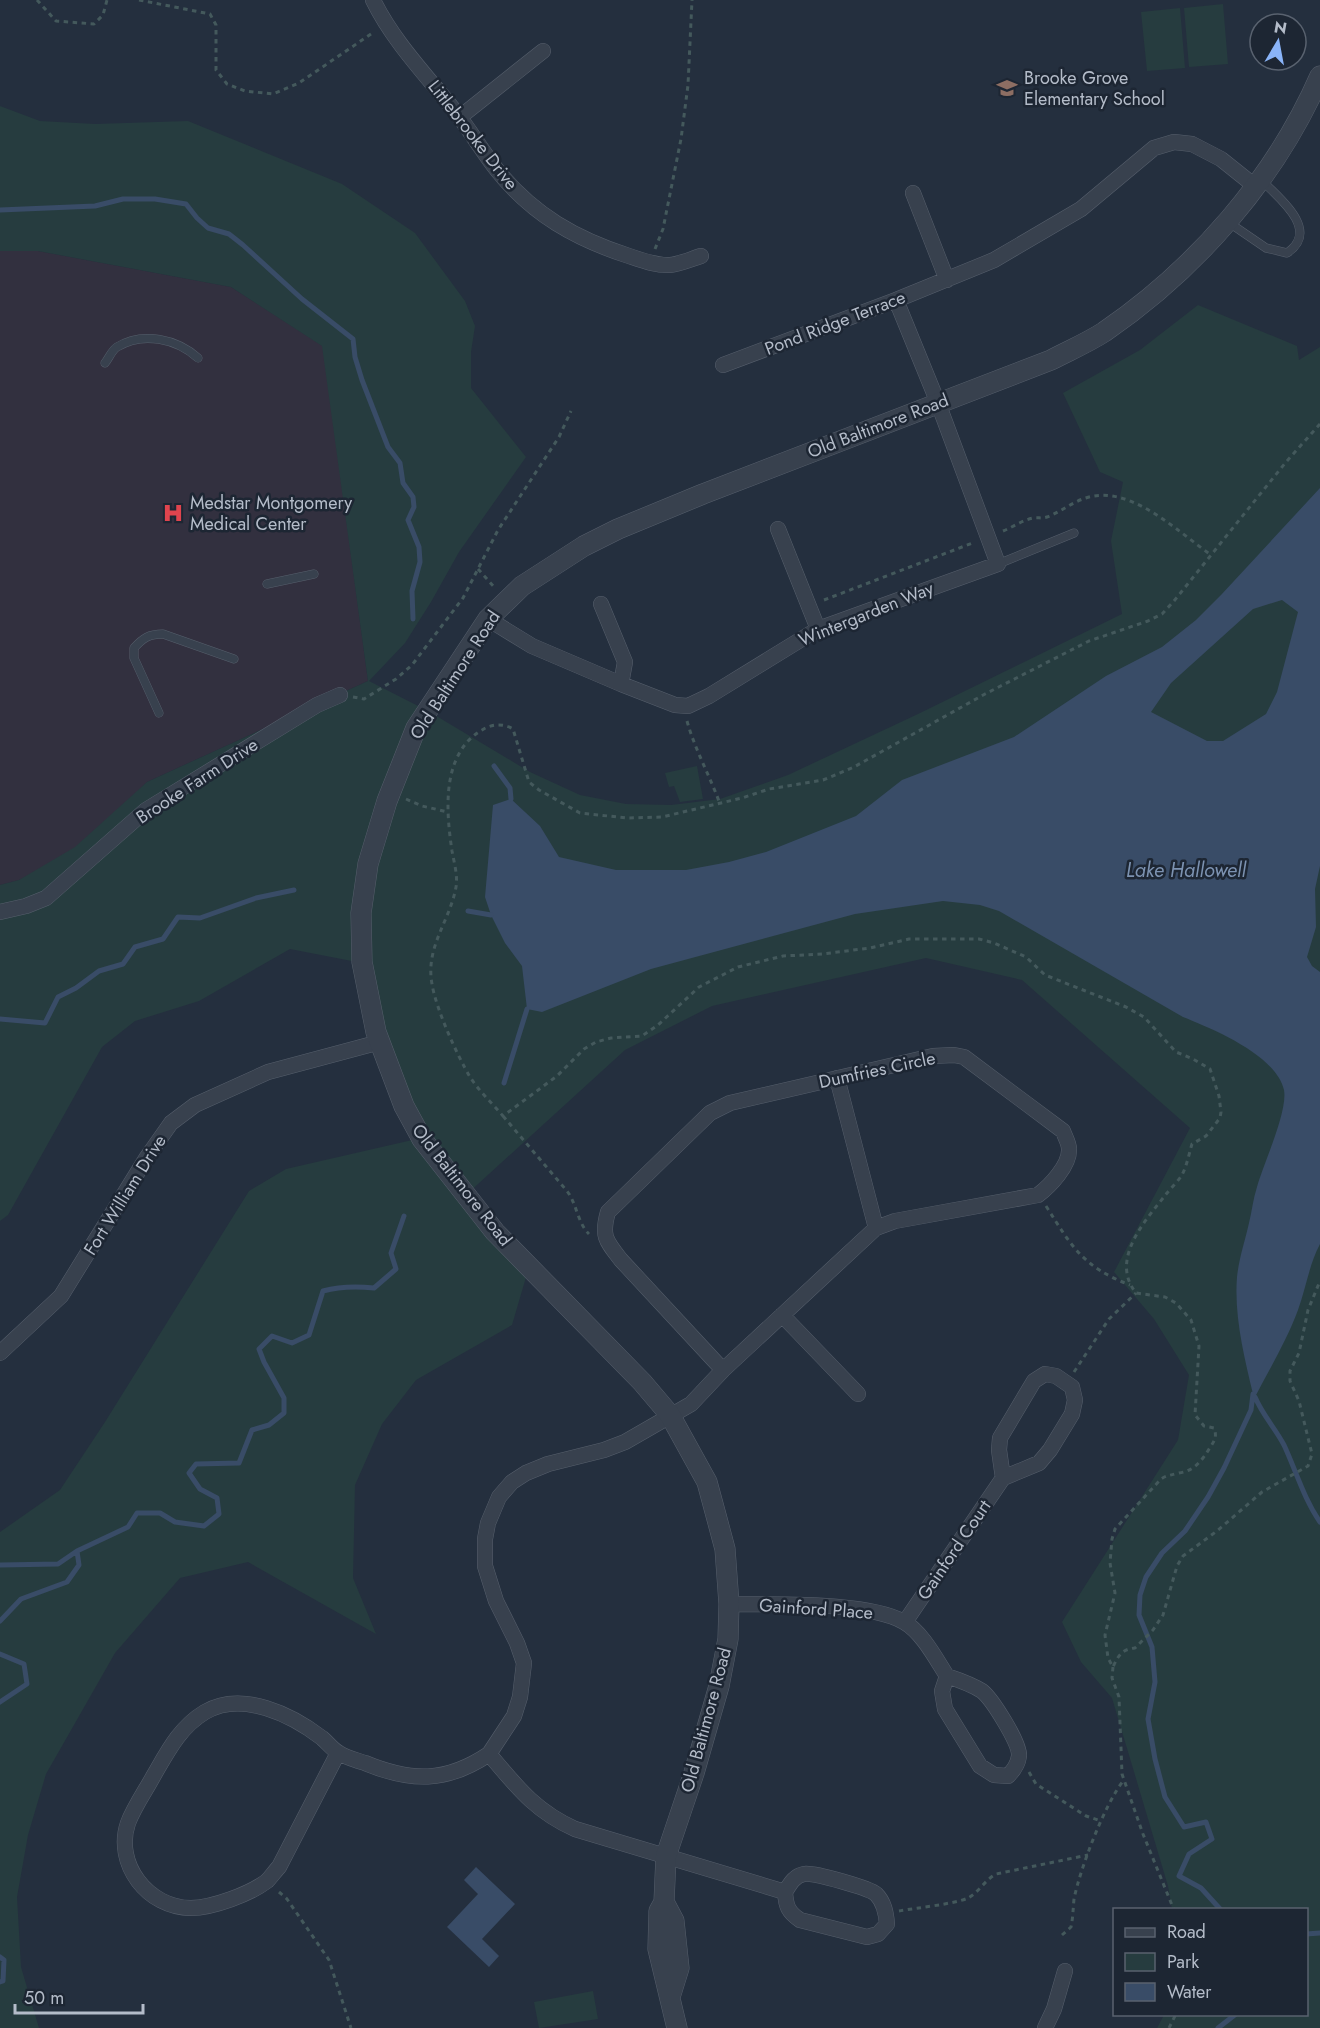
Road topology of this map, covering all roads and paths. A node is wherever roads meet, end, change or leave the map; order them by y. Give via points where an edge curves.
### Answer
1 (37, 0) edge
2 (107, 0) edge
3 (139, 0) edge
4 (373, 0) edge
5 (692, 0) edge
6 (371, 34) dead end
7 (543, 51) dead end
8 (1320, 76) edge
9 (460, 117) junction
10 (1258, 184) junction
11 (913, 193) dead end
12 (1227, 221) junction
13 (701, 256) dead end
14 (651, 262) junction
15 (947, 280) junction
16 (896, 300) junction
17 (198, 358) dead end
18 (105, 363) dead end
19 (723, 365) dead end
20 (938, 403) junction
21 (571, 411) dead end
22 (1320, 424) edge
23 (778, 529) dead end
24 (1074, 533) dead end
25 (988, 537) junction
26 (1211, 555) junction
27 (998, 564) junction
28 (478, 569) junction
29 (314, 574) dead end
30 (267, 584) dead end
31 (507, 600) junction
32 (601, 604) dead end
33 (809, 606) junction
34 (488, 619) junction
35 (818, 629) junction
36 (234, 659) dead end
37 (621, 684) junction
38 (340, 695) joint
39 (683, 705) junction
40 (159, 712) dead end
41 (390, 792) junction
42 (720, 804) junction
43 (448, 812) junction
44 (0, 912) edge
45 (380, 1042) junction
46 (837, 1078) junction
47 (502, 1116) junction
48 (1038, 1195) junction
49 (876, 1228) junction
50 (607, 1242) junction
51 (1320, 1281) edge
52 (1130, 1285) junction
53 (1136, 1293) junction
54 (782, 1315) junction
55 (0, 1353) edge
56 (723, 1370) junction
57 (1066, 1383) junction
58 (858, 1394) dead end
59 (670, 1415) junction
60 (1003, 1478) junction
61 (729, 1604) junction
62 (905, 1622) junction
63 (1113, 1667) junction
64 (947, 1676) junction
65 (338, 1753) junction
66 (489, 1754) junction
67 (1018, 1758) junction
68 (1124, 1780) junction
69 (1101, 1821) junction
70 (1088, 1855) junction
71 (666, 1856) junction
72 (267, 1880) junction
73 (785, 1892) junction
74 (1173, 1908) edge
75 (886, 1913) junction
76 (1062, 1935) dead end
77 (1065, 1971) dead end
78 (351, 2028) edge
79 (677, 2028) edge
80 (1045, 2028) edge

1 - 2 path via 56,21 94,24 103,15
3 - 6 path via 210,14 216,25 216,70 227,84 245,91 273,94 299,83
4 - 9 street, Littlebrooke Drive via 385,24
5 - 14 path via 681,139 663,230
7 - 9 street
8 - 10 street, Old Baltimore Road via 1305,111
9 - 14 street, Littlebrooke Drive via 498,171 552,222 604,248
10 - 12 street, Old Baltimore Road
10 - 12 lane via 1298,214 1303,237 1299,247 1287,253 1266,248
10 - 15 street, Pond Ridge Terrace via 1192,144 1173,141 1154,148 1082,208 1046,231
11 - 15 street
12 - 20 street, Old Baltimore Road via 1179,272 1101,333 1051,360
13 - 14 street, Littlebrooke Drive via 669,265
15 - 16 street, Pond Ridge Terrace
16 - 19 street, Pond Ridge Terrace
16 - 20 street
17 - 18 lane via 187,348 161,339 135,341 116,348
20 - 25 street
20 - 31 street, Old Baltimore Road via 618,529 541,572
21 - 28 path
22 - 26 path
23 - 33 street
24 - 27 lane
25 - 26 path via 1034,518 1045,519 1089,497 1113,496 1147,509
25 - 27 street
25 - 33 path
26 - 42 path via 1162,614 1089,641 854,767 823,780 769,789
27 - 35 street, Wintergarden Way
28 - 31 path
28 - 38 path via 463,598 412,665 364,699
29 - 30 lane
31 - 34 street, Old Baltimore Road
32 - 37 street via 625,662
33 - 35 street
34 - 37 street via 532,646
34 - 41 street, Old Baltimore Road via 417,726
35 - 39 street, Wintergarden Way via 709,696
36 - 40 lane via 164,634 151,634 142,640 134,648 134,658
37 - 39 street
38 - 44 street, Brooke Farm Drive via 317,705 146,810 46,898
39 - 42 path via 693,741
41 - 43 path
41 - 45 street, Old Baltimore Road via 368,864 361,913 362,962
42 - 43 path via 662,817 580,813 529,782 513,729 498,725 477,733 462,750 450,781
43 - 47 path via 456,886 437,938 430,971 432,985 438,1010 470,1077
45 - 55 street, Fort William Drive via 268,1072 195,1105 171,1124 61,1296
45 - 59 street, Old Baltimore Road via 404,1106 422,1138 495,1232
46 - 48 street, Dumfries Circle via 933,1056 964,1057 1062,1131 1069,1157 1050,1186
46 - 49 street
46 - 50 street, Dumfries Circle via 730,1103 710,1113 608,1212 603,1229
47 - 50 path via 567,1191 587,1234
47 - 52 path via 557,1076 584,1049 611,1038 642,1036 699,987 738,967 783,956 870,948 909,939 979,939 994,943 1026,957 1045,975 1144,1017 1176,1052 1210,1070 1213,1076 1220,1118 1206,1136 1192,1144 1182,1175 1134,1239 1126,1262
48 - 49 street via 895,1221
48 - 52 path via 1075,1252 1106,1275
49 - 54 street
50 - 56 street
51 - 63 path via 1290,1371 1312,1454 1308,1466 1262,1492 1183,1556 1153,1630 1135,1648 1122,1652
52 - 53 path
53 - 57 path via 1109,1319
53 - 63 path via 1176,1303 1191,1320 1199,1346 1195,1415 1216,1433 1200,1462 1191,1470 1161,1479 1115,1529 1110,1563 1115,1593 1105,1635
54 - 56 street
54 - 58 street
56 - 59 street via 691,1404
57 - 60 street via 1075,1400 1072,1414 1050,1450 1039,1462
57 - 60 street via 1045,1374 1034,1381 1000,1438
59 - 61 street, Old Baltimore Road via 706,1482 725,1549
59 - 66 street via 625,1442 526,1473 499,1497 488,1523 484,1551 488,1581 524,1663 514,1716
60 - 62 street, Gainford Court
61 - 62 street, Gainford Place via 845,1608 881,1613
61 - 71 street, Old Baltimore Road via 728,1639 718,1686
62 - 64 street, Gainford Place via 927,1644
63 - 68 path
64 - 67 street via 985,1693 1012,1735
64 - 67 street via 942,1691 945,1709 980,1766 994,1775 1008,1776 1016,1768
65 - 66 street via 409,1777 459,1771
65 - 72 street via 279,1867
65 - 72 street via 306,1727 265,1707 225,1705 188,1724 171,1745 128,1823 126,1860 133,1875 161,1901 191,1908 218,1903 249,1892
66 - 71 street via 531,1802 556,1821
67 - 69 path via 1036,1784 1086,1816
68 - 69 path
68 - 74 path
69 - 70 path
70 - 75 path via 996,1874 965,1899
70 - 76 path via 1071,1927
71 - 73 street
71 - 79 street, Old Baltimore Road via 664,1902 674,1921 680,1968 670,1997
72 - 78 path via 287,1899 330,1960
73 - 75 street via 794,1878 805,1873 817,1874 873,1892 882,1900
73 - 75 street via 786,1906 800,1920 867,1937 878,1934 887,1924
77 - 80 street

